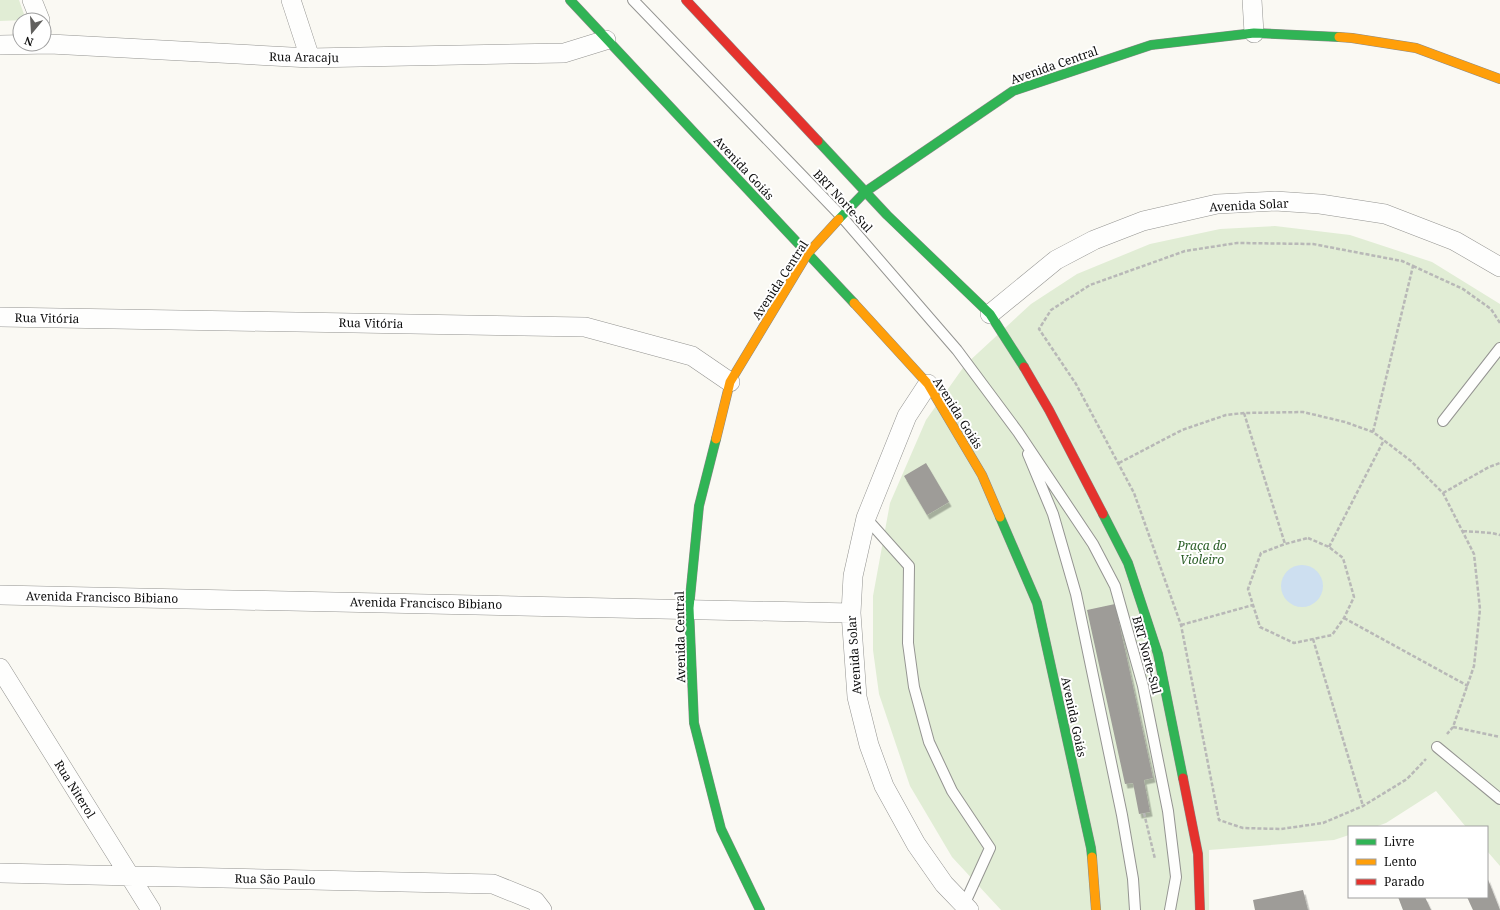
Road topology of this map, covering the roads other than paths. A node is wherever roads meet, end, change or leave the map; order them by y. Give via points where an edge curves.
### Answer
1 (32, 0) edge
2 (291, 0) edge
3 (570, 0) edge
4 (633, 0) edge
5 (686, 0) edge
6 (1252, 0) edge
7 (37, 12) edge
8 (1254, 33) junction
9 (52, 37) edge
10 (606, 40) junction
11 (12, 43) edge
12 (0, 45) edge
13 (310, 58) junction
14 (1500, 79) edge
15 (865, 192) junction
16 (842, 217) junction
17 (808, 253) junction
18 (1500, 267) edge
19 (990, 314) junction
20 (0, 317) edge
21 (1500, 348) edge
22 (730, 382) junction
23 (928, 384) junction
24 (1443, 421) dead end
25 (1018, 432) junction
26 (866, 518) junction
27 (0, 595) edge
28 (689, 608) junction
29 (851, 613) junction
30 (0, 668) edge
31 (1437, 747) road end
32 (1500, 799) edge
33 (0, 873) edge
34 (129, 876) junction
35 (967, 907) edge
36 (151, 910) edge
37 (542, 910) edge
38 (760, 910) edge
39 (1096, 910) edge
40 (1135, 910) edge
41 (1170, 910) edge
42 (1200, 910) edge

1 - 7 street
2 - 13 street
3 - 10 main road, Avenida Goiás
4 - 16 lane, BRT Norte-Sul
5 - 15 main road
6 - 8 street
8 - 14 main road, Avenida Central via 1352,38 1416,48
8 - 15 main road, Avenida Central via 1151,44 1014,90
9 - 13 street, Rua Aracaju
10 - 13 street, Rua Aracaju via 564,53
10 - 17 main road, Avenida Goiás
11 - 12 street, Rua Aracaju
15 - 16 main road, Avenida Central
15 - 19 main road
16 - 17 main road, Avenida Central
16 - 25 lane, BRT Norte-Sul via 957,350
17 - 22 main road, Avenida Central
17 - 23 main road, Avenida Goiás
18 - 19 street, Avenida Solar via 1455,241 1385,214 1320,204 1275,201 1217,204 1143,221 1094,240 1056,260
19 - 42 main road via 1049,410 1128,563 1158,654 1198,854
20 - 22 street, Rua Vitória via 584,327 692,356
21 - 24 lane
22 - 28 main road, Avenida Central via 699,506
23 - 26 street, Avenida Solar via 907,416
23 - 39 main road, Avenida Goiás via 982,475 1037,603 1091,848
25 - 40 lane, BRT Norte-Sul via 1053,514 1076,594 1122,815
25 - 41 lane, BRT Norte-Sul via 1093,544 1115,586 1143,686 1168,811 1176,877
26 - 29 street, Avenida Solar via 853,576
26 - 35 lane via 909,566 908,643 914,687 927,735 952,791 990,848
27 - 28 street, Avenida Francisco Bibiano
28 - 29 street, Avenida Francisco Bibiano
28 - 38 main road, Avenida Central via 694,723 721,829
29 - 35 street, Avenida Solar via 857,697 869,745 884,786 916,844 944,884
30 - 34 street, Rua Niterol
31 - 32 lane
33 - 34 street, Rua São Paulo
34 - 36 street, Rua Niterol
34 - 37 street, Rua São Paulo via 493,884 535,901

